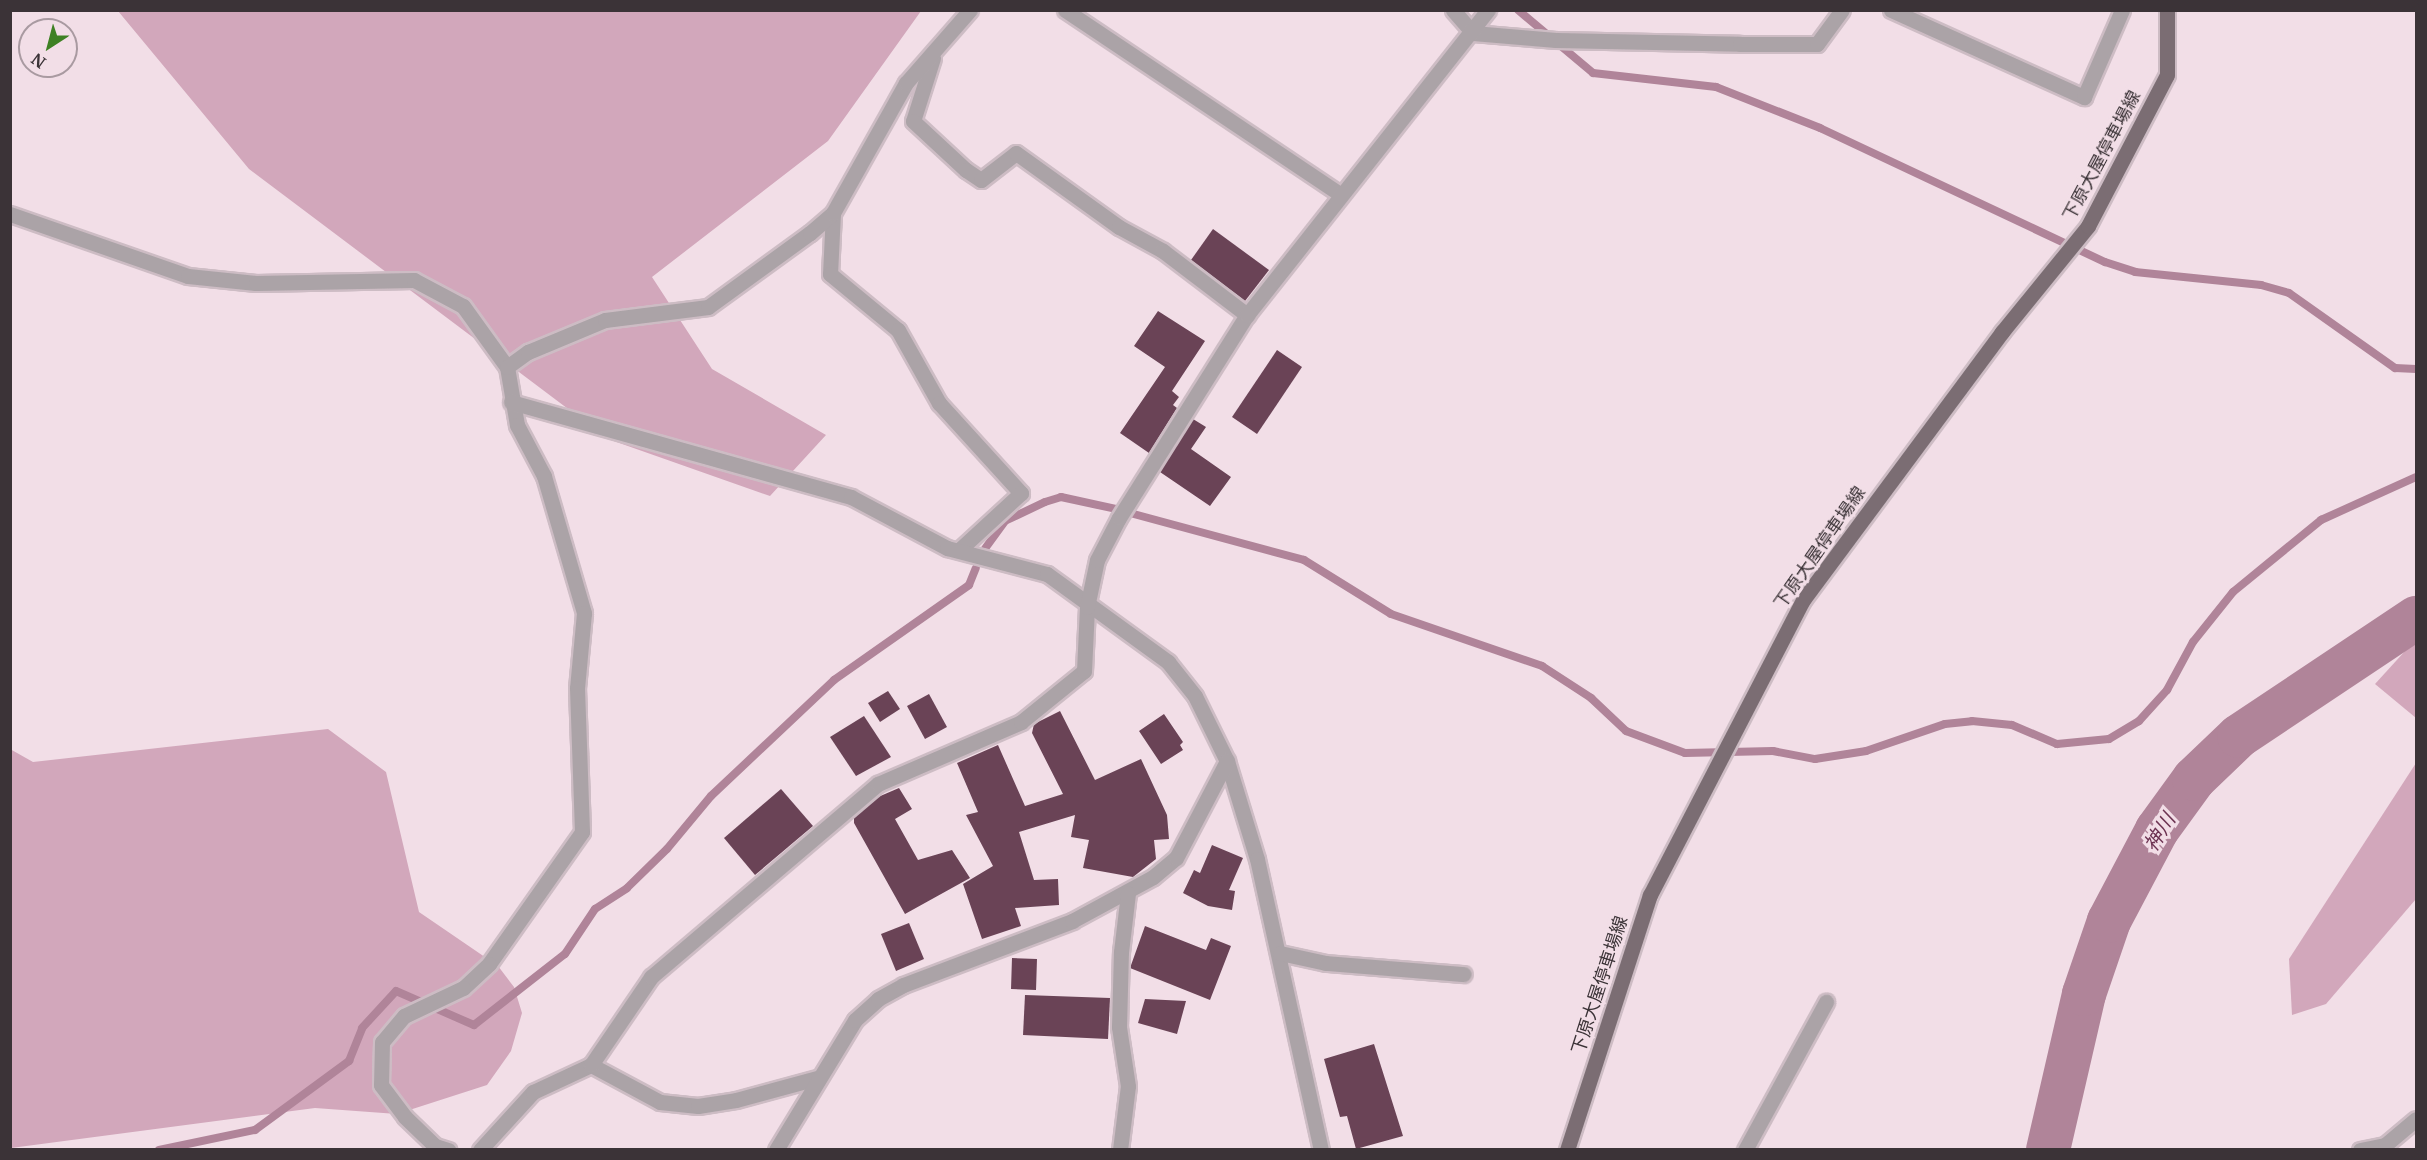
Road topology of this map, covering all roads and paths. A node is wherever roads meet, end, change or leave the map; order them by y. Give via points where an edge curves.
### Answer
1 (970, 10) edge
2 (1065, 10) edge
3 (1453, 10) edge
4 (1488, 10) edge
5 (1842, 10) edge
6 (1891, 10) edge
7 (2122, 10) edge
8 (2167, 10) edge
9 (1473, 33) junction
10 (934, 55) junction
11 (1341, 195) junction
12 (833, 213) junction
13 (10, 214) edge
14 (1246, 315) junction
15 (507, 367) junction
16 (511, 402) junction
17 (960, 549) junction
18 (1087, 607) junction
19 (1227, 762) junction
20 (1128, 893) junction
21 (1280, 953) junction
22 (1464, 974) dead end
23 (1826, 1002) dead end
24 (591, 1065) junction
25 (817, 1078) junction
26 (2416, 1119) edge
27 (439, 1148) edge
28 (480, 1149) edge
29 (776, 1149) edge
30 (1120, 1149) edge
31 (1322, 1149) edge
32 (1567, 1149) edge
33 (1745, 1149) edge
34 (2360, 1149) edge

1 - 10 street
2 - 11 street
3 - 9 street
4 - 9 street
5 - 9 street via 1817,44 1556,40
6 - 7 street via 2084,98
8 - 32 main road, 下原大屋停車場線 via 2167,75 2082,234 2002,332 1803,600 1650,895
9 - 11 street
10 - 12 street via 906,83
10 - 14 street via 914,121 966,170 981,180 1016,153 1119,228 1163,251
11 - 14 street
12 - 15 street via 708,307 606,320 528,352
12 - 17 street via 830,274 898,330 939,403 1021,493
13 - 15 street via 188,276 255,283 414,280 463,306
14 - 18 street via 1119,518 1097,560
15 - 16 street
16 - 17 street via 851,497 947,548
16 - 27 street via 517,425 544,476 584,613 577,688 582,832 489,964 463,988 404,1016 382,1042 381,1085 405,1117
17 - 18 street via 1047,574
18 - 19 street via 1168,662 1195,696
18 - 24 street via 1084,671 1021,722 878,784 651,977
19 - 20 street via 1176,858
19 - 21 street via 1257,858
20 - 25 street via 1030,938 903,984 855,1020
20 - 30 street via 1121,952 1119,1027 1128,1086
21 - 22 street via 1326,963
21 - 31 street
23 - 33 street
24 - 25 street via 660,1102 698,1106
24 - 28 street via 533,1092
25 - 29 street
26 - 34 street via 2385,1145

